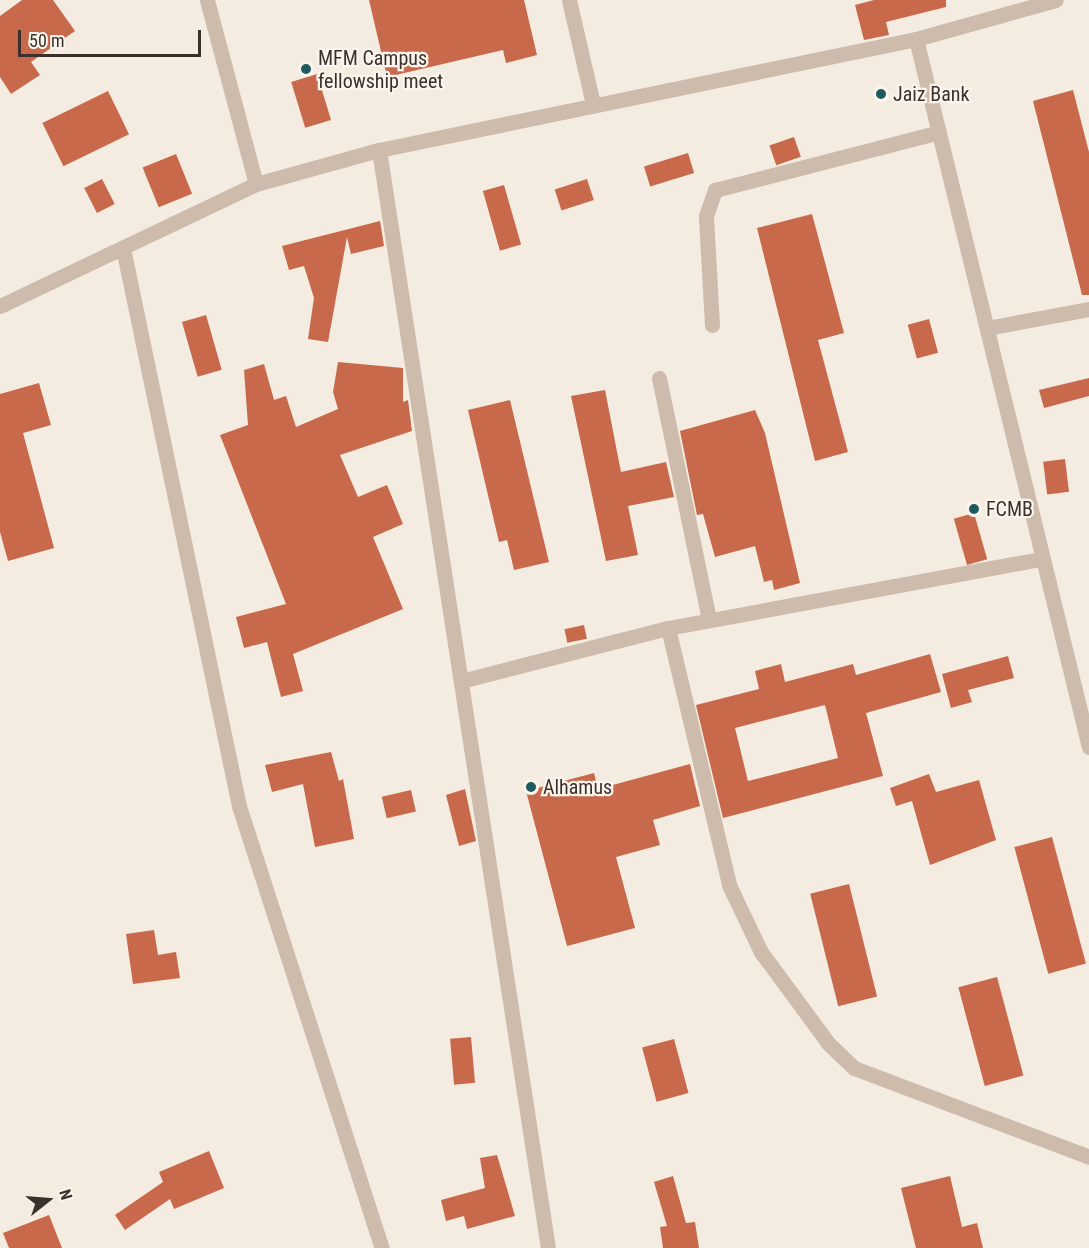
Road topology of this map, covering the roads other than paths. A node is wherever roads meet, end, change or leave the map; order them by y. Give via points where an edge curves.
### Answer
1 (207, 0) edge
2 (569, 0) edge
3 (1056, 0) edge
4 (1019, 5) edge
5 (916, 39) junction
6 (593, 104) junction
7 (939, 132) junction
8 (379, 150) junction
9 (256, 184) junction
10 (123, 248) junction
11 (0, 306) edge
12 (1089, 309) edge
13 (712, 325) dead end
14 (987, 328) junction
15 (659, 378) dead end
16 (1042, 559) junction
17 (709, 620) junction
18 (668, 628) junction
19 (465, 680) junction
20 (1089, 747) edge
21 (1089, 1157) edge
22 (382, 1248) edge
23 (548, 1248) edge

1 - 9 street
2 - 6 street
3 - 4 street
4 - 5 street
5 - 6 street
5 - 7 street
6 - 8 street
7 - 13 street via 715,190 706,216
7 - 14 street
8 - 9 street
8 - 19 street
9 - 10 street
10 - 11 street
10 - 22 street via 239,806
12 - 14 street
14 - 16 street
15 - 17 street
16 - 17 street
16 - 20 street
17 - 18 street
18 - 19 street
18 - 21 street via 729,885 760,952 828,1043 854,1068
19 - 23 street

